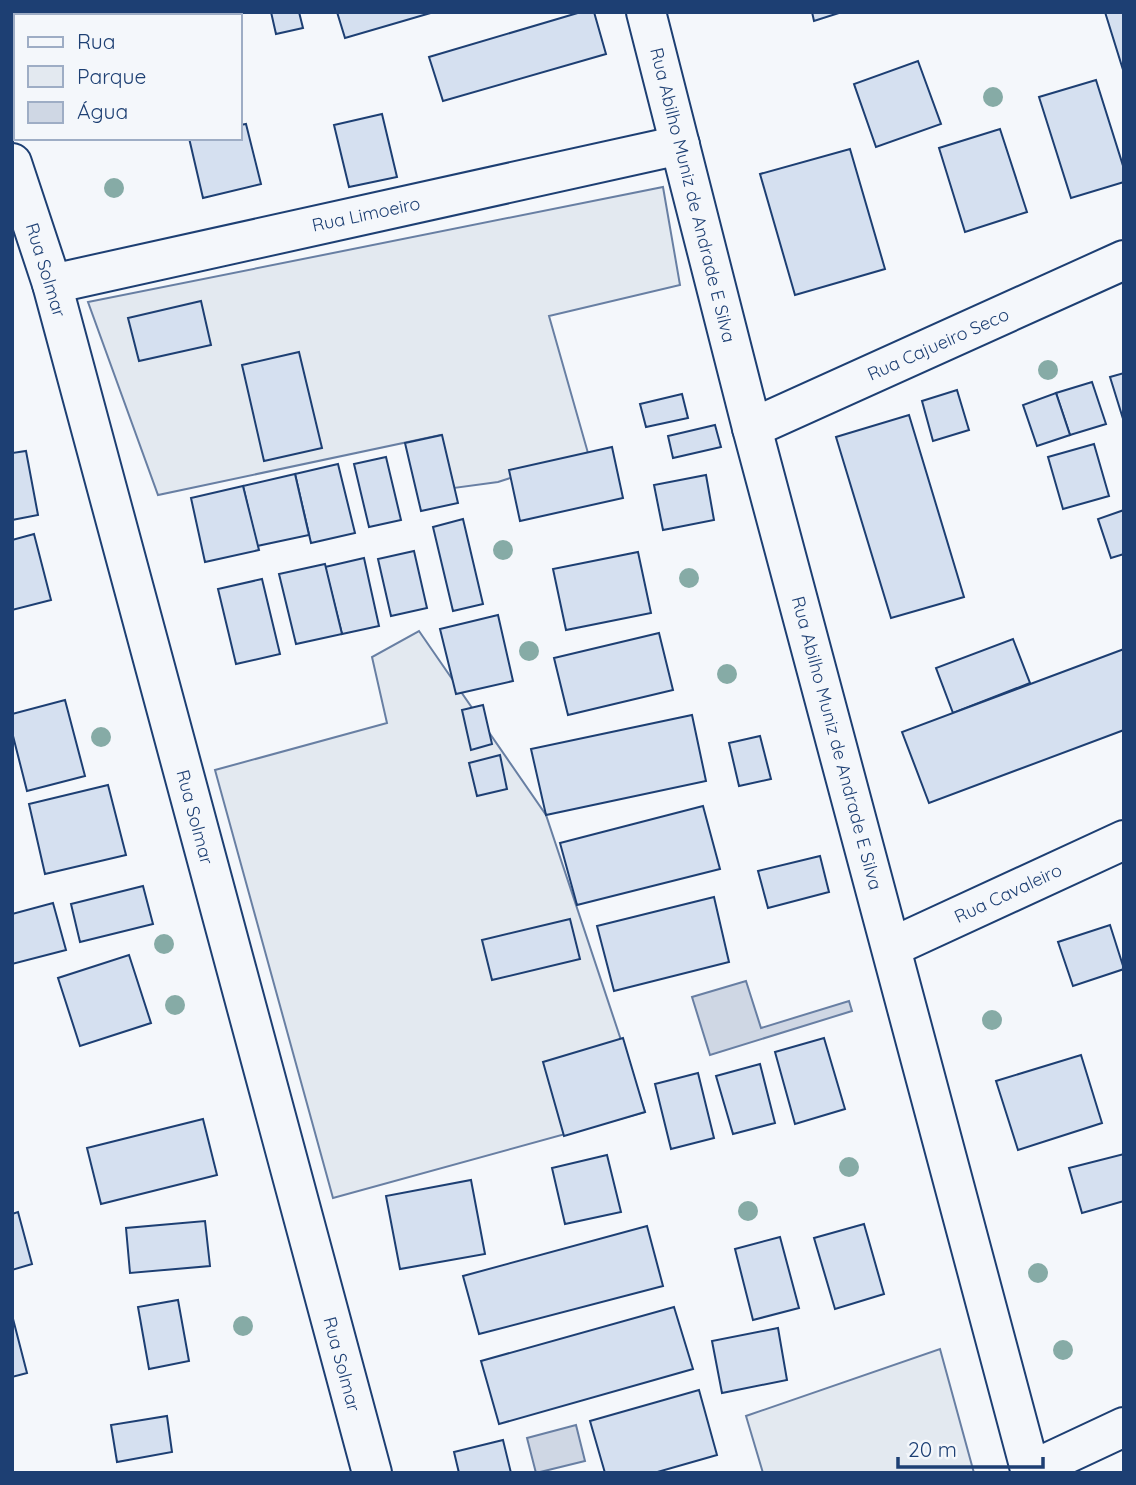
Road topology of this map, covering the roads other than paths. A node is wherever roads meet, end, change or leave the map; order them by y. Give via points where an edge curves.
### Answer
1 (646, 12) edge
2 (680, 145) junction
3 (12, 163) edge
4 (20, 215) edge
5 (1124, 260) edge
6 (52, 284) junction
7 (752, 428) junction
8 (1124, 840) edge
9 (891, 947) junction
10 (1124, 1427) edge
11 (1030, 1472) edge
12 (372, 1473) edge

1 - 2 street, Rua Abilho Muniz de Andrade E Silva
2 - 6 street, Rua Limoeiro
2 - 7 street, Rua Abilho Muniz de Andrade E Silva
3 - 4 street, Rua Solmar
4 - 6 street, Rua Solmar
5 - 7 street, Rua Cajueiro Seco
6 - 12 street, Rua Solmar
7 - 9 street, Rua Abilho Muniz de Andrade E Silva
8 - 9 street, Rua Cavaleiro
9 - 11 street, Rua Abilho Muniz de Andrade E Silva
10 - 11 street

